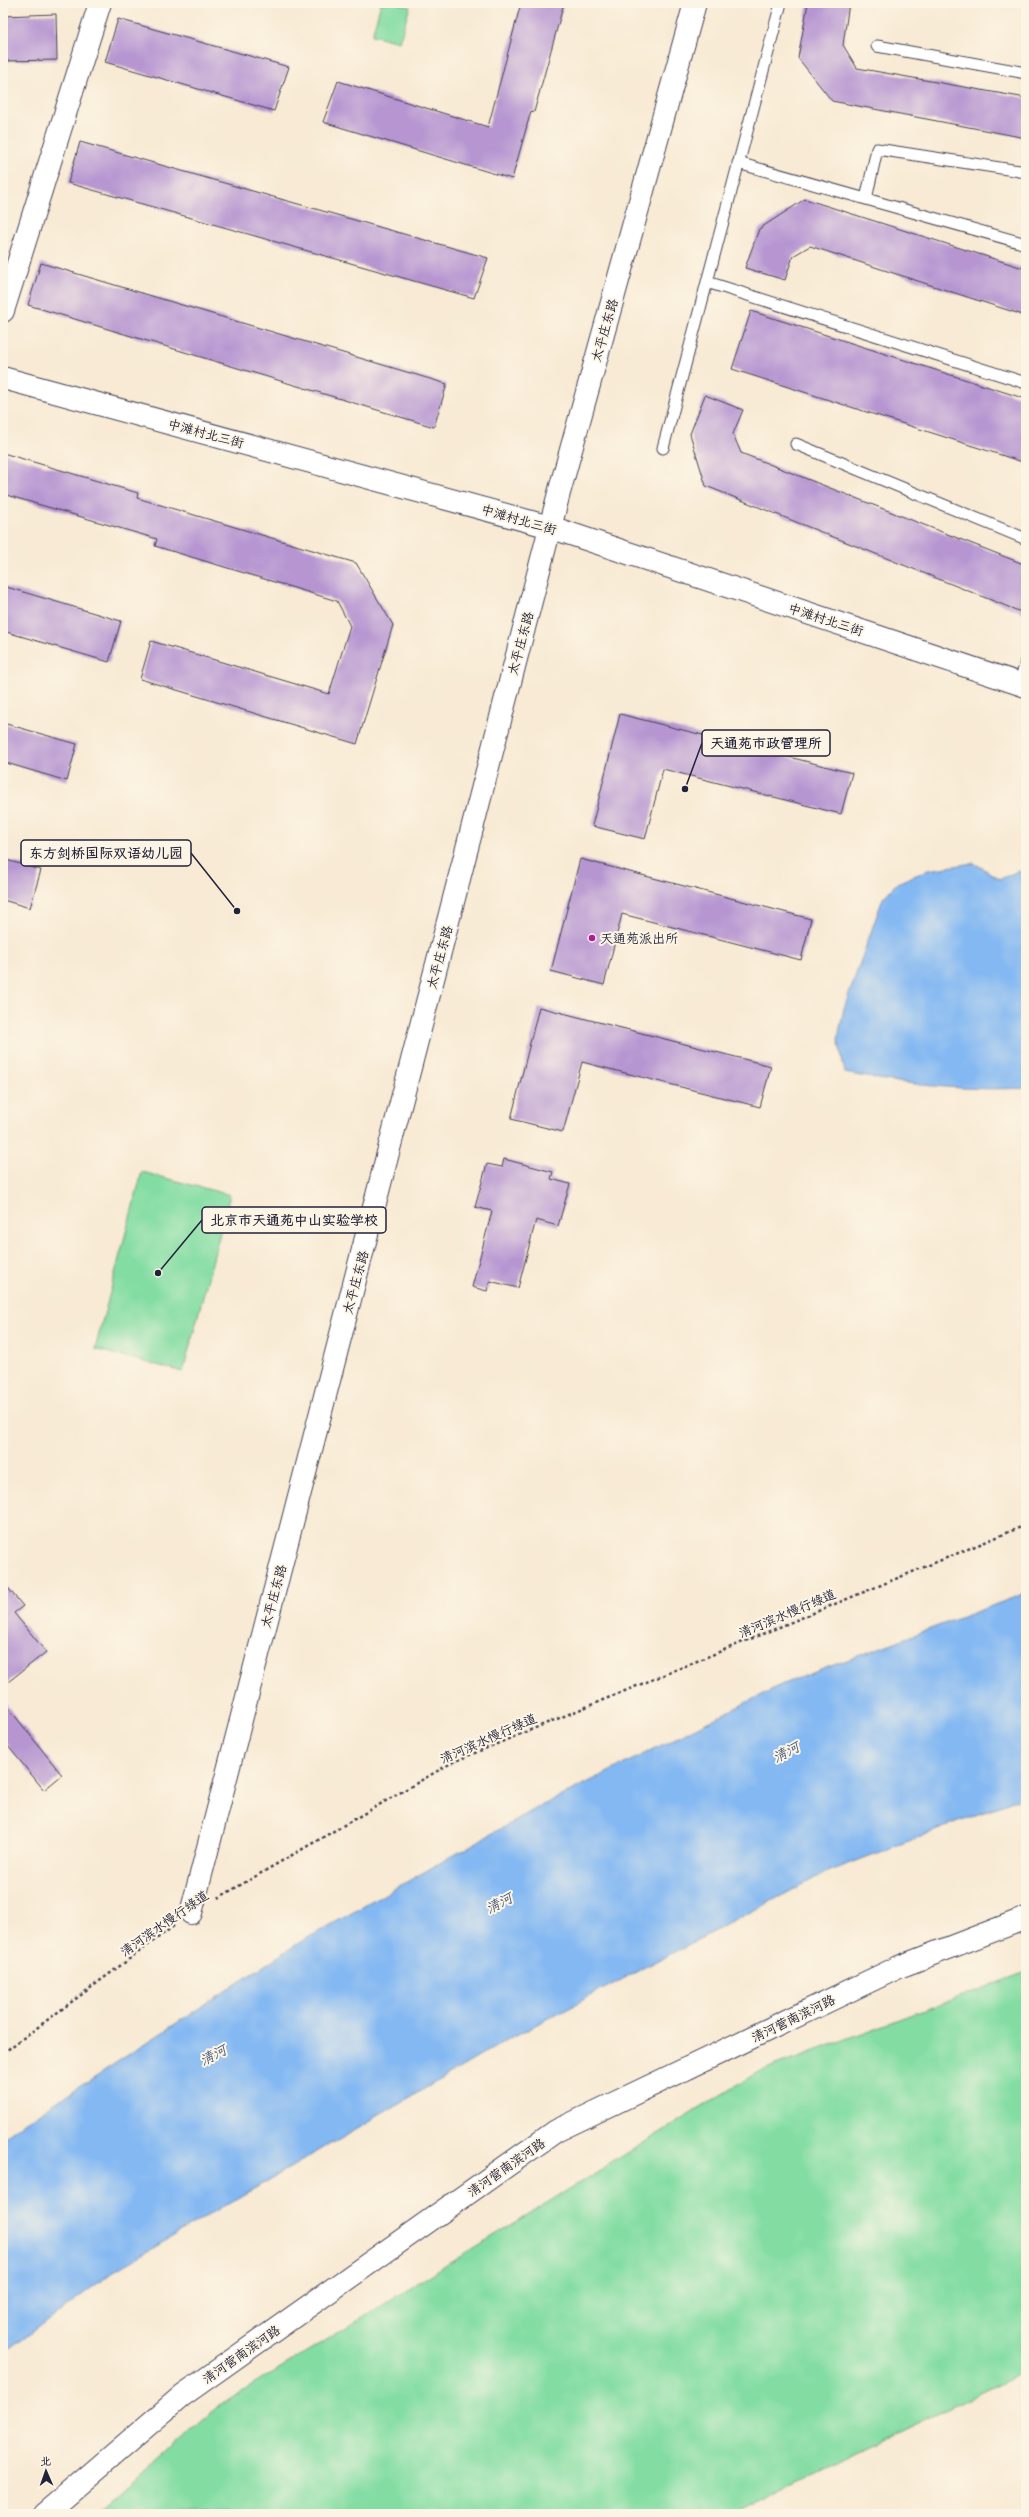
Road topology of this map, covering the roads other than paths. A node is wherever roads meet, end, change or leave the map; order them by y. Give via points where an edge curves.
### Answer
1 (100, 3) edge
2 (695, 3) edge
3 (781, 3) edge
4 (877, 46) dead end
5 (1026, 73) edge
6 (738, 163) junction
7 (1026, 172) edge
8 (866, 199) junction
9 (1026, 244) edge
10 (707, 282) junction
11 (3, 311) edge
12 (3, 378) edge
13 (1026, 384) edge
14 (796, 444) dead end
15 (662, 448) dead end
16 (550, 527) junction
17 (1026, 539) edge
18 (1026, 663) edge
19 (1022, 684) edge
20 (191, 1913) road end
21 (1026, 1918) edge
22 (44, 2514) edge

1 - 11 street
2 - 16 street, 太平庄东路
3 - 6 lane
4 - 5 lane
6 - 8 lane
6 - 10 lane
7 - 8 lane via 877,149
8 - 9 lane
10 - 13 lane
10 - 15 lane
12 - 16 street, 中滩村北三街
14 - 17 lane
16 - 19 street, 中滩村北三街
16 - 20 street, 太平庄东路
18 - 19 lane
21 - 22 street, 清河营南滨河路 via 899,1967 556,2131 183,2395

